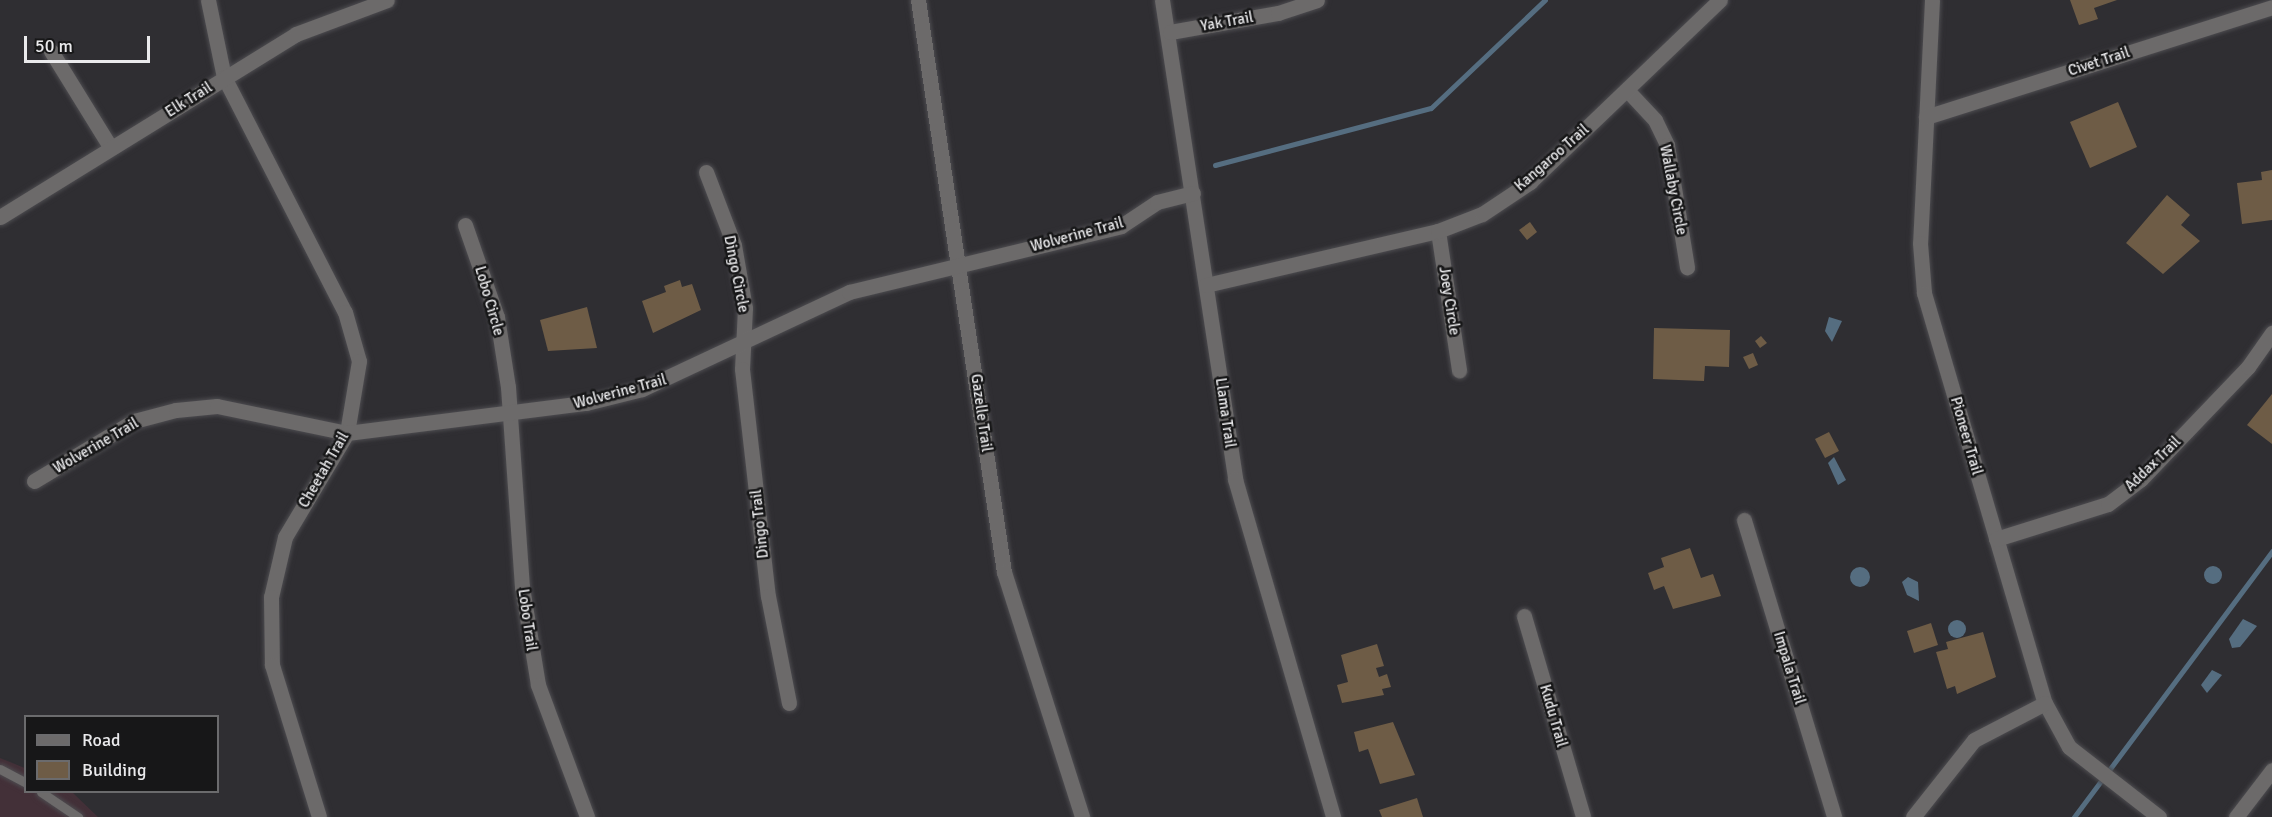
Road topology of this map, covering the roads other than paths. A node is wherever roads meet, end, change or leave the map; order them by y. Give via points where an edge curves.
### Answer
1 (208, 0) edge
2 (387, 0) edge
3 (918, 0) edge
4 (1162, 0) edge
5 (1317, 0) edge
6 (1720, 0) edge
7 (1932, 0) edge
8 (2272, 7) edge
9 (1170, 32) junction
10 (51, 51) dead end
11 (224, 77) junction
12 (1627, 90) junction
13 (1926, 117) junction
14 (111, 148) junction
15 (706, 172) dead end
16 (1193, 193) junction
17 (0, 217) edge
18 (465, 225) dead end
19 (1438, 231) junction
20 (960, 263) junction
21 (1687, 267) dead end
22 (1206, 285) junction
23 (2272, 333) edge
24 (743, 343) junction
25 (1460, 370) dead end
26 (509, 414) junction
27 (347, 433) junction
28 (34, 481) dead end
29 (1744, 520) dead end
30 (1996, 539) junction
31 (1524, 616) dead end
32 (789, 703) dead end
33 (2045, 703) junction
34 (0, 769) edge
35 (2272, 770) edge
36 (24, 782) edge
37 (43, 793) edge
38 (78, 817) edge
39 (319, 817) edge
40 (586, 817) edge
41 (1082, 817) edge
42 (1333, 817) edge
43 (1582, 817) edge
44 (1834, 817) edge
45 (1913, 817) edge
46 (2159, 817) edge
47 (2236, 817) edge

1 - 11 street, Cheetah Trail
2 - 11 street, Elk Trail via 296,34
3 - 20 street, Gazelle Trail
4 - 9 street, Llama Trail
5 - 9 street, Yak Trail via 1278,13
6 - 12 street, Kangaroo Trail
7 - 13 street, Pioneer Trail
8 - 13 street, Civet Trail
9 - 16 street, Llama Trail
10 - 14 street
11 - 14 street, Elk Trail
11 - 27 street, Cheetah Trail via 345,312 358,361
12 - 19 street, Kangaroo Trail via 1530,182 1482,214
12 - 21 street, Wallaby Circle via 1654,120 1667,145
13 - 30 street, Pioneer Trail via 1920,243 1924,293
14 - 17 street, Elk Trail
15 - 24 street, Dingo Circle via 734,245 745,308
16 - 20 street, Wolverine Trail via 1157,202 1121,226
16 - 22 street, Llama Trail
18 - 26 street, Lobo Circle via 497,317
19 - 22 street, Kangaroo Trail
19 - 25 street, Joey Circle
20 - 24 street, Wolverine Trail via 849,292
20 - 41 street, Gazelle Trail via 1004,572
22 - 42 street, Llama Trail via 1247,533
23 - 30 street, Addax Trail via 2248,367 2141,479 2108,504
24 - 26 street, Wolverine Trail via 642,389
24 - 32 street, Dingo Trail via 768,596
26 - 27 street, Wolverine Trail
26 - 40 street, Lobo Trail via 526,626 552,733
27 - 28 street, Wolverine Trail via 217,406 176,410 134,421
27 - 39 street, Cheetah Trail via 285,537 271,597 272,665
29 - 44 street, Impala Trail
30 - 33 street, Pioneer Trail
31 - 43 street, Kudu Trail
33 - 45 street via 1974,740
33 - 46 street, Pioneer Trail via 2070,747
34 - 36 lane
35 - 47 street
37 - 38 lane via 76,810

